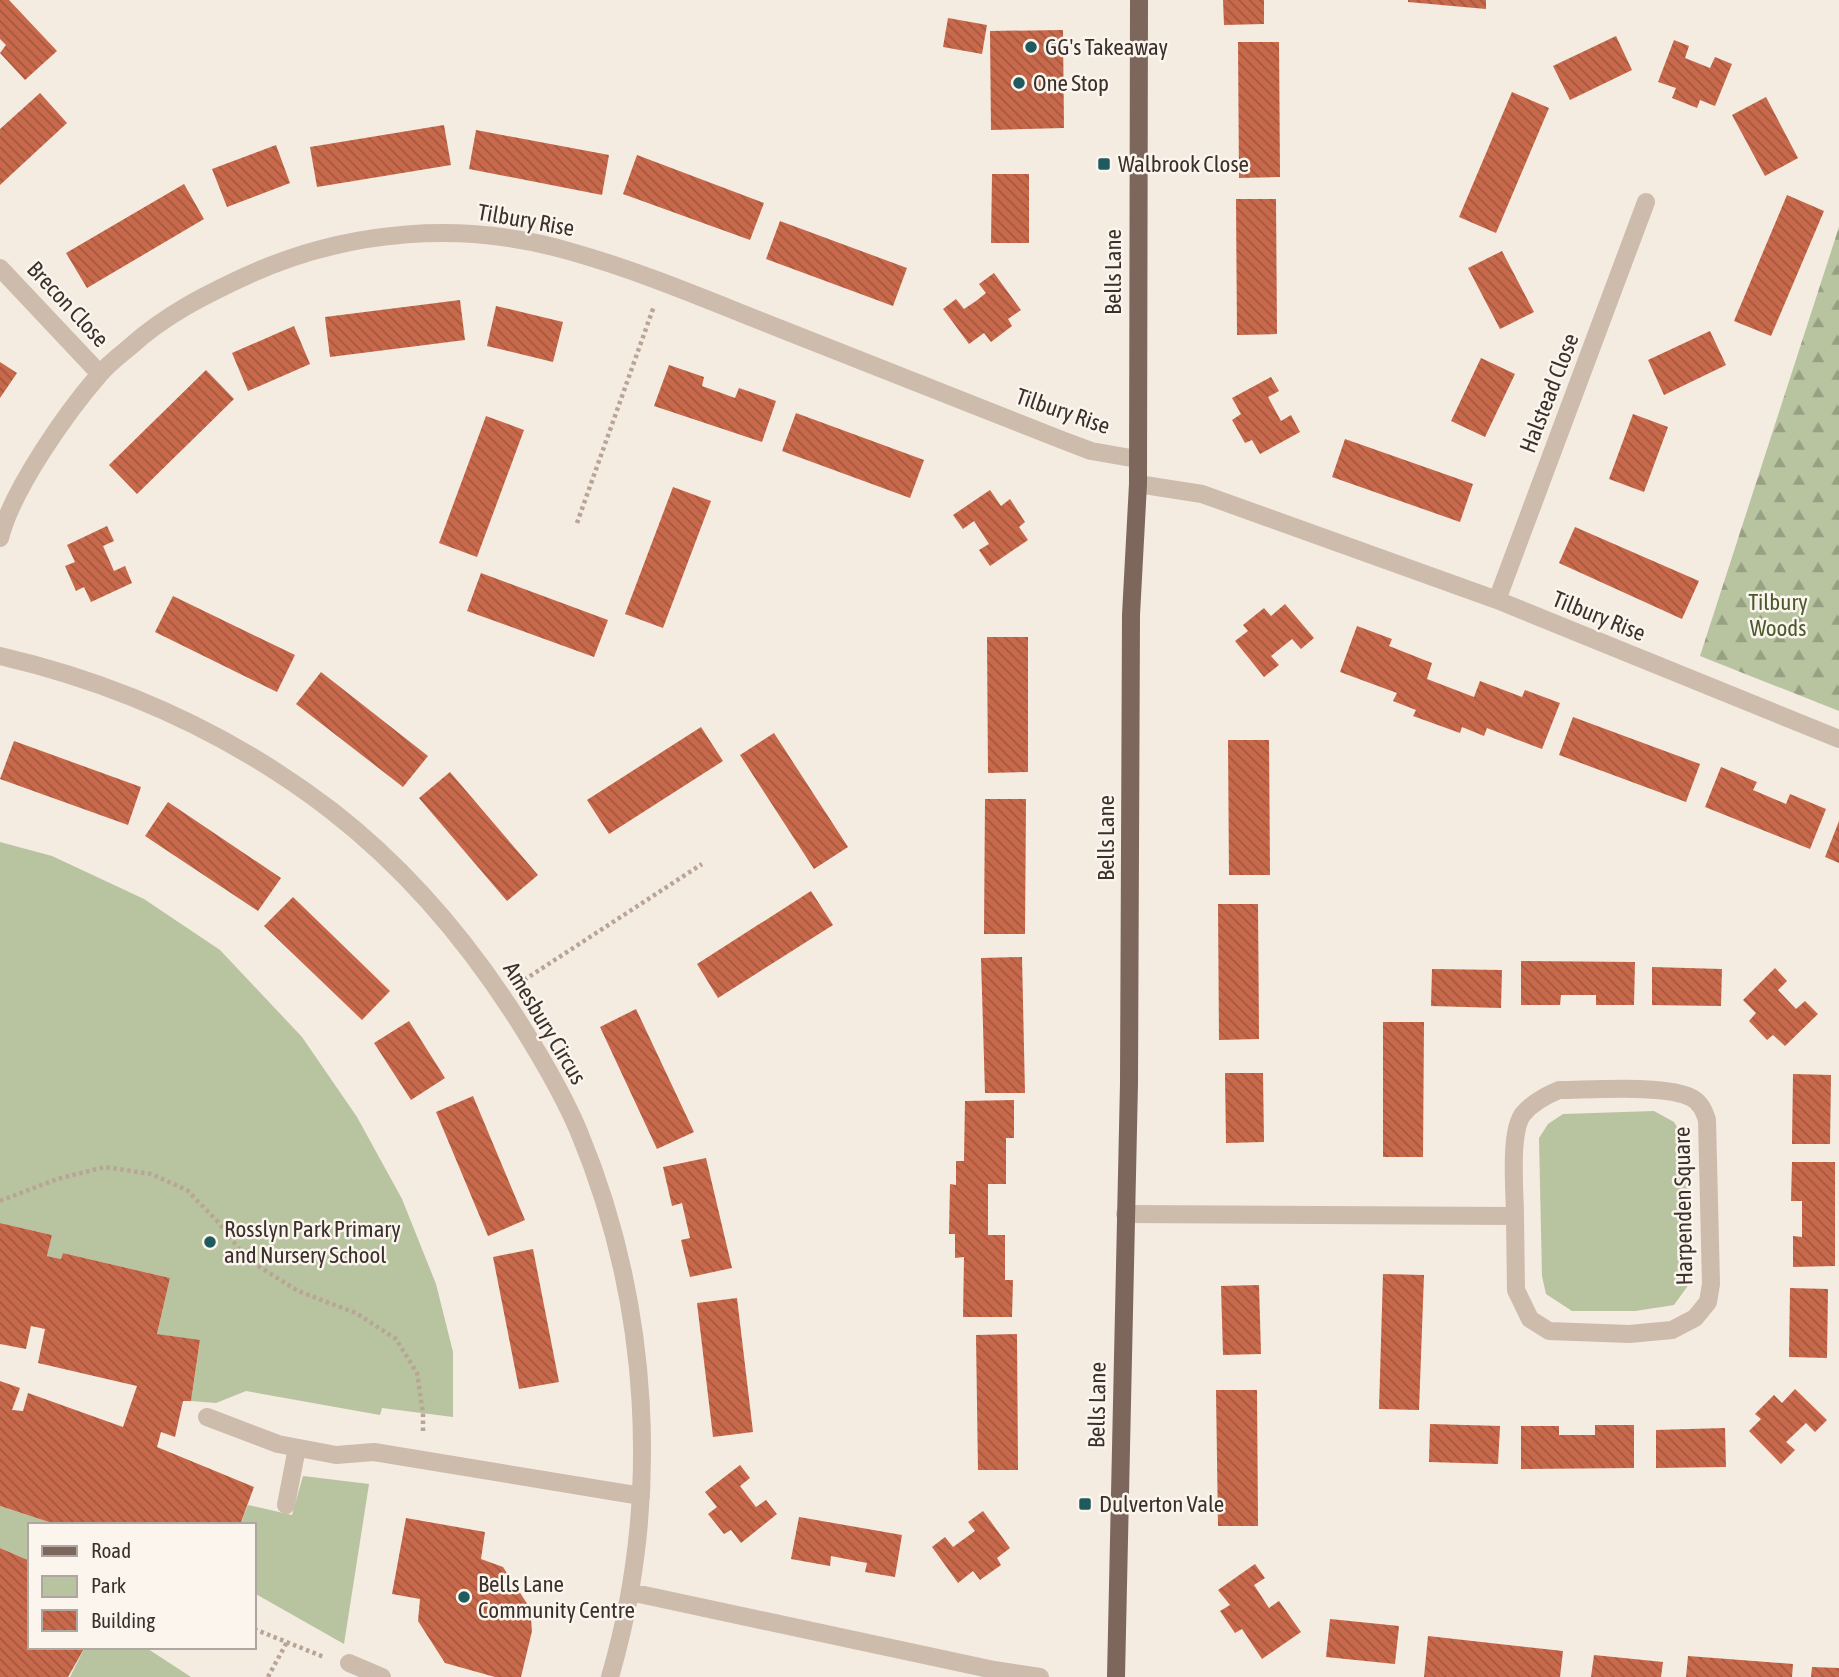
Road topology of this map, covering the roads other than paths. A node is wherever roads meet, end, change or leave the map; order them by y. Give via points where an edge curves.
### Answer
1 (1139, 0) edge
2 (1646, 202) dead end
3 (0, 268) edge
4 (100, 374) junction
5 (1137, 458) junction
6 (1138, 484) junction
7 (0, 538) edge
8 (1497, 600) junction
9 (0, 656) edge
10 (1839, 739) edge
11 (1125, 1214) junction
12 (1515, 1216) junction
13 (206, 1416) dead end
14 (297, 1448) junction
15 (641, 1496) junction
16 (285, 1505) dead end
17 (630, 1592) junction
18 (349, 1663) road end
19 (382, 1677) edge
20 (610, 1677) edge
21 (1040, 1677) edge
22 (1116, 1677) edge

1 - 5 main road, Bells Lane
2 - 8 street, Halstead Close
3 - 4 street, Brecon Close
4 - 5 street, Tilbury Rise via 146,332 208,293 267,266 360,239 453,232 570,251 662,282 1091,451
4 - 7 street, Tilbury Rise via 44,449
5 - 6 main road, Bells Lane
6 - 8 street, Tilbury Rise via 1202,494
6 - 11 main road, Bells Lane via 1131,615
8 - 10 street, Tilbury Rise
9 - 15 street, Amesbury Circus via 116,690 192,723 265,764 333,812 396,866 503,994 579,1130 616,1246 636,1345 642,1420
11 - 12 street
11 - 22 main road, Bells Lane
12 - 12 street, Harpenden Square via 1516,1290 1530,1319 1549,1331 1629,1334 1672,1330 1695,1318 1709,1302 1711,1284 1707,1120 1702,1106 1672,1090 1559,1090 1545,1096 1522,1115 1516,1133
13 - 14 street
14 - 15 street via 336,1455 374,1452
14 - 16 street
15 - 17 street, Amesbury Circus
17 - 20 street, Amesbury Circus
17 - 21 street
18 - 19 street

